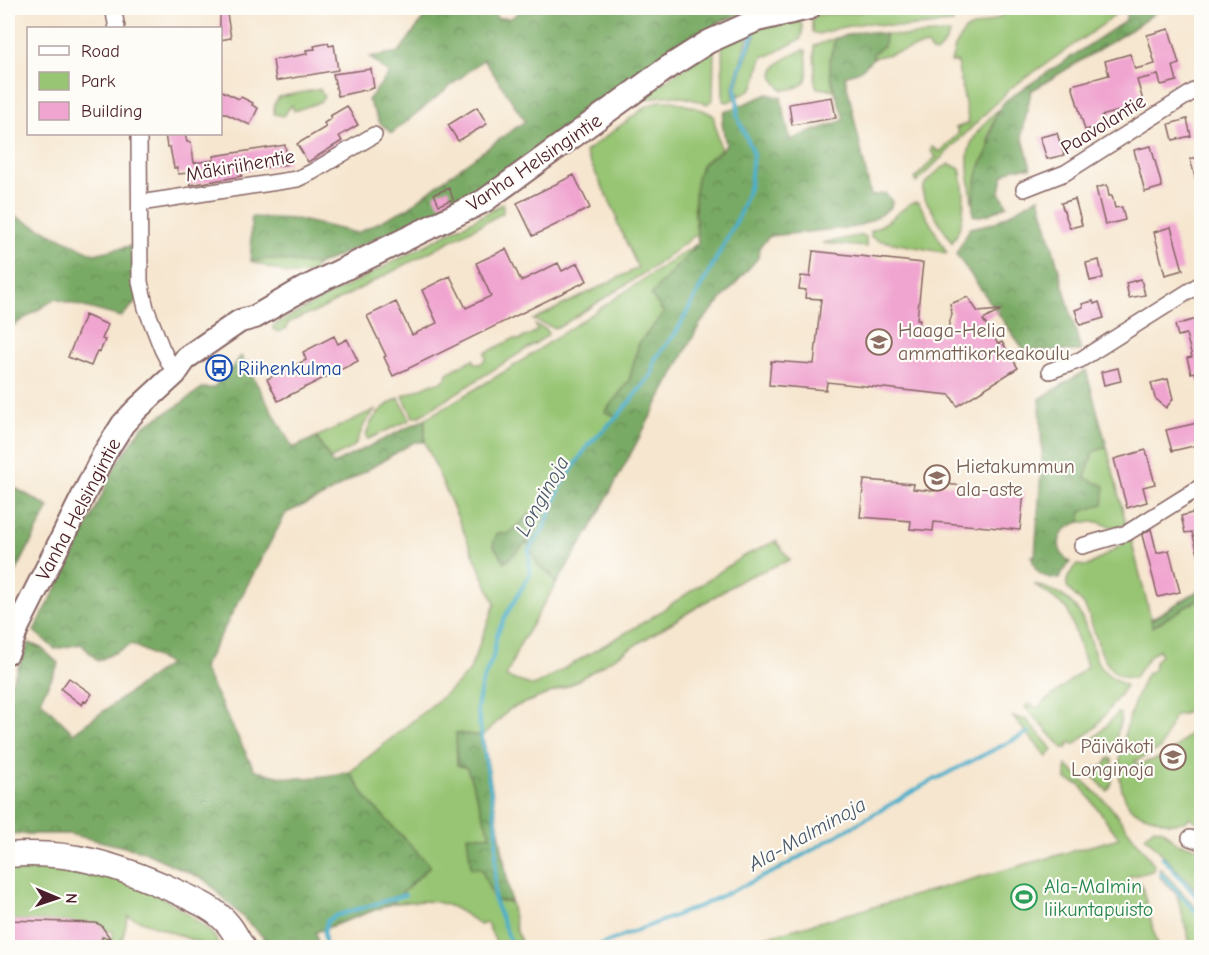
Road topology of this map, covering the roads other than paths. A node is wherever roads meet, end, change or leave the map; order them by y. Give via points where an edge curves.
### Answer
1 (809, 8) edge
2 (115, 9) edge
3 (117, 27) edge
4 (1202, 86) edge
5 (139, 135) edge
6 (374, 135) dead end
7 (1024, 189) dead end
8 (140, 203) junction
9 (1202, 283) edge
10 (1050, 371) dead end
11 (175, 374) junction
12 (1202, 486) edge
13 (1082, 546) dead end
14 (13, 633) edge
15 (8, 652) edge
16 (8, 855) edge
17 (242, 948) edge

1 - 11 main road, Vanha Helsingintie via 775,15 708,42 484,201 301,291 255,317 246,332 197,369
2 - 3 street
4 - 7 street, Paavolantie via 1065,173
5 - 8 street
6 - 8 street, Mäkiriihentie via 297,179
8 - 11 street via 140,282 146,308
9 - 10 street via 1080,360
11 - 14 main road, Vanha Helsingintie via 123,424 104,454
12 - 13 street via 1127,533
14 - 15 main road, Vanha Helsingintie
16 - 17 main road via 93,860 137,873 218,914

